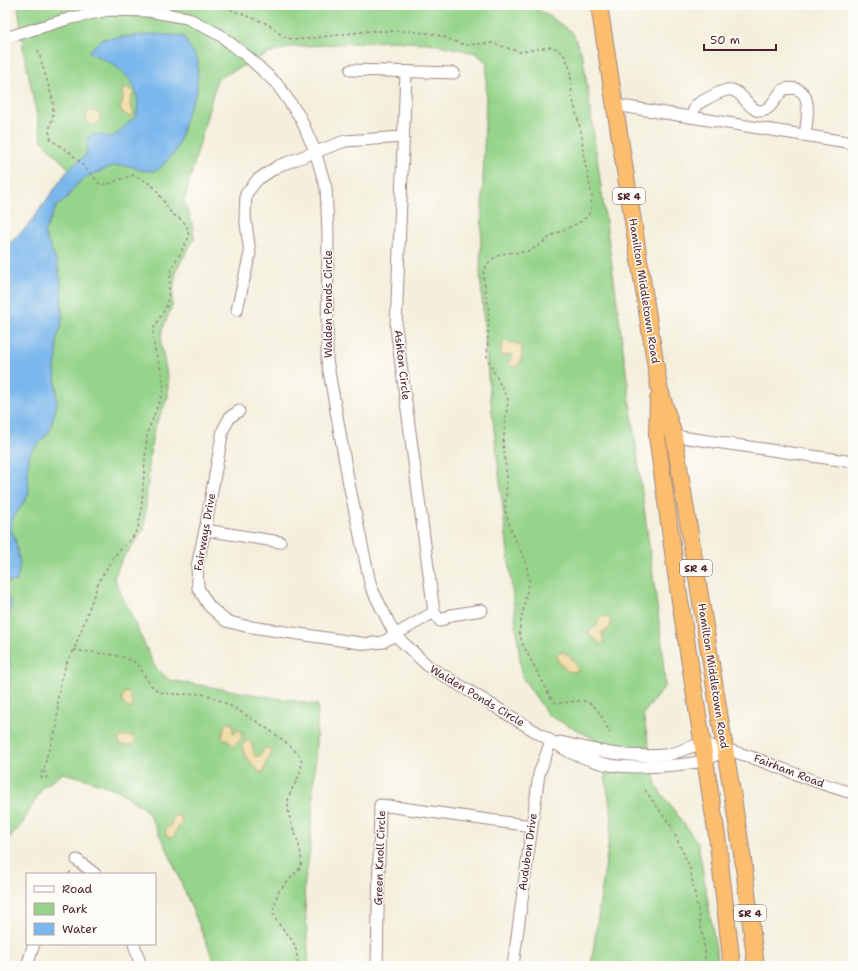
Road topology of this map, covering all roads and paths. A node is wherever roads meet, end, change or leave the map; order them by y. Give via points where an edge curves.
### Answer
1 (219, 5) edge
2 (599, 5) edge
3 (5, 38) edge
4 (38, 50) dead end
5 (351, 70) dead end
6 (406, 72) junction
7 (454, 73) dead end
8 (615, 105) junction
9 (691, 117) junction
10 (805, 136) junction
11 (403, 137) junction
12 (853, 143) edge
13 (314, 151) junction
14 (237, 310) dead end
15 (659, 387) junction
16 (239, 411) dead end
17 (674, 436) junction
18 (853, 462) edge
19 (205, 530) junction
20 (280, 542) dead end
21 (482, 610) dead end
22 (434, 612) junction
23 (395, 635) junction
24 (74, 650) junction
25 (610, 733) dead end
26 (551, 741) junction
27 (725, 750) junction
28 (705, 752) junction
29 (44, 770) dead end
30 (645, 790) dead end
31 (853, 793) edge
32 (532, 826) junction
33 (77, 860) dead end
34 (94, 873) edge
35 (34, 945) edge
36 (134, 945) edge
37 (27, 966) edge
38 (141, 966) edge
39 (298, 966) edge
40 (377, 966) edge
41 (513, 966) edge
42 (704, 966) edge
43 (732, 966) edge
44 (756, 966) edge

1 - 25 path via 268,24 284,37 296,40 370,31 407,30 435,34 465,45 492,43 520,52 550,47 565,56 570,69 572,96 582,130 583,153 592,196 591,209 588,216 580,222 553,235 535,248 525,252 506,253 495,257 487,264 483,275 488,311 486,354 508,400 503,443 507,478 505,510 526,563 529,581 520,620 520,637 550,698 556,703 589,702 596,708
2 - 8 highway, Hamilton Middletown Road / SR 4
3 - 13 street, Walden Ponds Circle via 108,10 148,11 187,18 220,35 277,84 300,118
4 - 24 path via 54,108 49,131 51,140 76,158 100,184 104,185 129,176 146,181 155,188 170,213 183,221 189,232 188,242 171,270 167,305 153,330 164,389 147,434 138,528 114,556 99,581
5 - 6 street
6 - 7 street
6 - 11 street, Ashton Circle
8 - 9 street
8 - 15 highway, Hamilton Middletown Road / SR 4
9 - 10 street
9 - 10 street via 696,105 728,90 736,91 752,108 764,110 784,89 798,88 803,92 806,102
10 - 12 street
11 - 13 street via 345,141
11 - 22 street, Ashton Circle via 396,327
13 - 14 street via 278,166 257,180 246,194 245,216 250,253
13 - 23 street, Walden Ponds Circle via 326,188 327,360 371,587
15 - 17 highway, Hamilton Middletown Road / SR 4
15 - 28 highway, Hamilton Middletown Road / SR 4 via 657,436 678,588
16 - 19 street, Fairways Drive via 230,417 223,430
17 - 18 street
17 - 27 highway, Hamilton Middletown Road / SR 4
19 - 20 street
19 - 23 street, Fairways Drive via 197,566 198,588 209,606 226,621 367,644 383,642
21 - 22 street via 451,615 440,621
22 - 23 street
23 - 26 street, Walden Ponds Circle via 428,666
24 - 29 path via 60,680 57,726
24 - 39 path via 126,658 135,662 148,683 158,691 170,695 206,695 229,704 298,752 302,766 301,774 289,796 288,808 301,851 301,866 278,892 273,910 281,930 292,941
26 - 28 street, Walden Ponds Circle via 571,753 610,765 666,764
26 - 32 street, Audubon Drive via 539,774
27 - 28 street, Walden Ponds Circle
27 - 31 street, Fairham Road via 751,756
27 - 44 highway, Hamilton Middletown Road / SR 4 via 743,860
28 - 43 highway, Hamilton Middletown Road / SR 4
30 - 42 path via 671,826 690,868 705,950
32 - 40 street, Green Knoll Circle via 380,806
32 - 41 street, Audubon Drive
33 - 34 street
35 - 37 street
36 - 38 street

